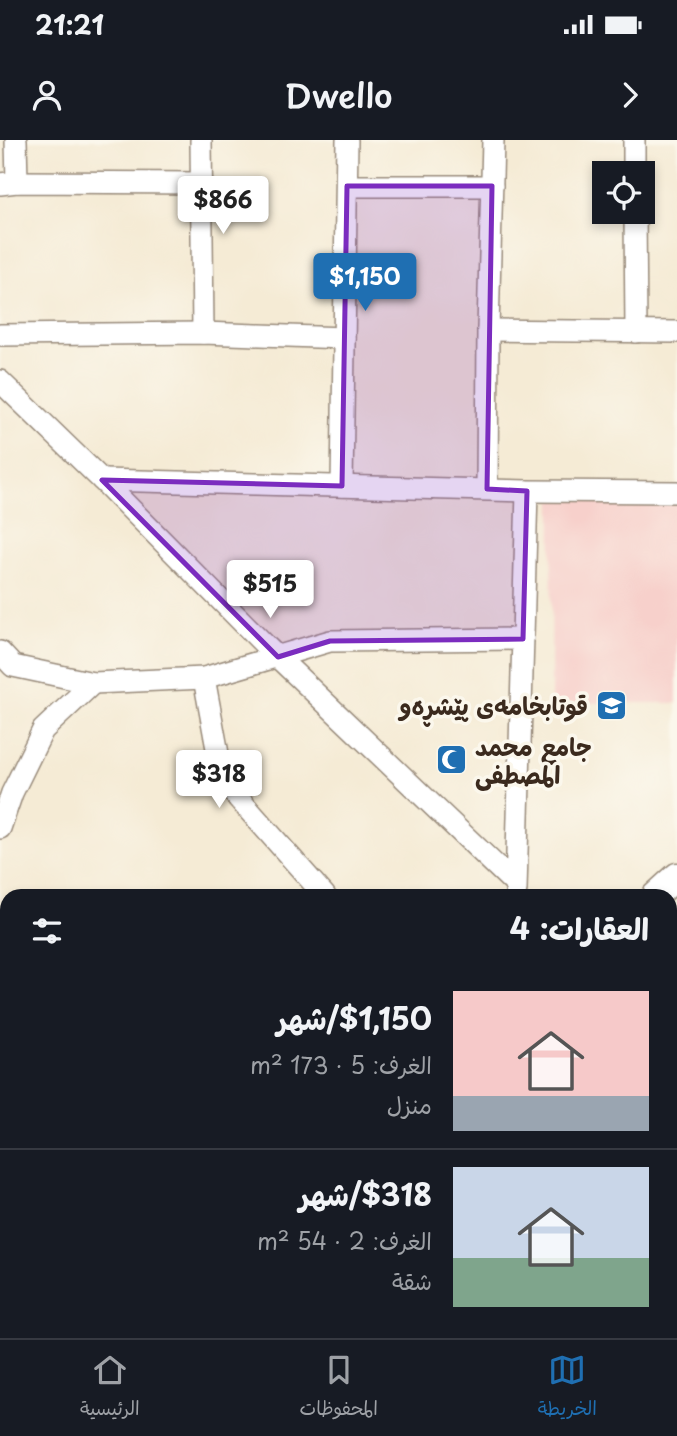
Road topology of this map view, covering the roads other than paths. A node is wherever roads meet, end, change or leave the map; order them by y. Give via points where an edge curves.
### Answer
1 (16, 140) edge
2 (201, 140) edge
3 (347, 140) edge
4 (493, 140) edge
5 (634, 140) edge
6 (634, 161) edge
7 (9, 183) edge
8 (202, 183) junction
9 (346, 186) junction
10 (492, 186) junction
11 (635, 224) edge
12 (488, 330) junction
13 (636, 332) junction
14 (677, 332) edge
15 (203, 333) junction
16 (0, 335) edge
17 (344, 338) junction
18 (0, 381) edge
19 (102, 480) junction
20 (342, 486) junction
21 (488, 489) junction
22 (527, 491) junction
23 (677, 492) edge
24 (523, 639) junction
25 (0, 653) edge
26 (278, 657) junction
27 (204, 678) junction
28 (93, 683) junction
29 (0, 828) edge
30 (677, 876) edge
31 (319, 889) edge
32 (515, 889) edge
33 (516, 889) edge
34 (663, 889) edge

1 - 7 street
2 - 8 street
3 - 9 street
4 - 10 street
5 - 6 street
7 - 8 street
8 - 15 street
9 - 10 street
9 - 17 street
10 - 12 street
11 - 13 street
12 - 13 street
12 - 21 street
13 - 14 street
15 - 16 street
15 - 17 street
17 - 20 street
18 - 19 street
19 - 20 street
19 - 26 street
20 - 21 street
21 - 22 street
22 - 23 street
22 - 24 street
24 - 26 street via 330,640
24 - 33 street
25 - 28 street via 13,667
26 - 27 street
26 - 32 street
27 - 28 street
27 - 31 street via 223,781
28 - 29 street via 43,730
30 - 34 main road

